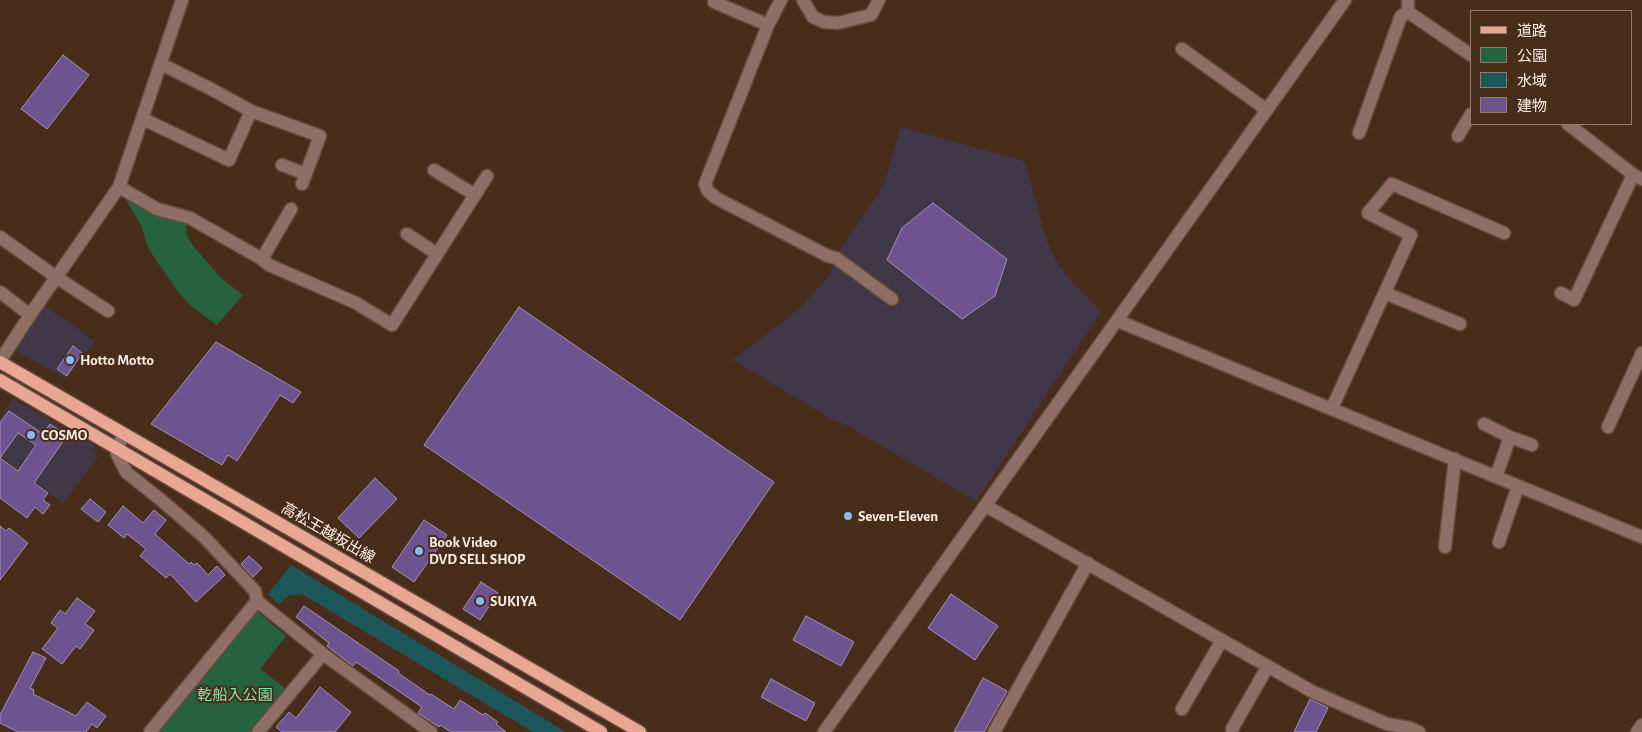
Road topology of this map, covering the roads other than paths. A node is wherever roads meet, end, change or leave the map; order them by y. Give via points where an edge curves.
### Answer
1 (182, 0) edge
2 (781, 0) edge
3 (803, 0) edge
4 (879, 0) edge
5 (1345, 0) edge
6 (714, 2) dead end
7 (1408, 6) edge
8 (768, 25) junction
9 (1182, 49) dead end
10 (1470, 54) edge
11 (161, 64) junction
12 (1267, 110) junction
13 (251, 112) junction
14 (1470, 116) edge
15 (143, 119) junction
16 (1569, 125) edge
17 (1359, 133) dead end
18 (1458, 136) dead end
19 (282, 165) dead end
20 (434, 170) dead end
21 (487, 176) dead end
22 (1638, 177) edge
23 (119, 188) junction
24 (475, 195) junction
25 (291, 208) dead end
26 (1504, 233) dead end
27 (407, 234) dead end
28 (0, 237) edge
29 (437, 254) junction
30 (262, 259) junction
31 (56, 277) junction
32 (0, 292) edge
33 (1385, 293) junction
34 (1561, 293) dead end
35 (892, 299) dead end
36 (108, 311) dead end
37 (30, 315) junction
38 (1118, 321) junction
39 (1460, 324) dead end
40 (1642, 353) edge
41 (0, 361) edge
42 (0, 380) edge
43 (1332, 408) junction
44 (1484, 424) dead end
45 (1608, 427) dead end
46 (124, 434) junction
47 (1510, 437) junction
48 (1532, 445) dead end
49 (117, 448) junction
50 (1455, 459) junction
51 (1496, 477) junction
52 (1518, 486) junction
53 (986, 506) junction
54 (1642, 537) edge
55 (1499, 542) dead end
56 (1445, 547) dead end
57 (1088, 563) junction
58 (257, 601) junction
59 (1222, 640) junction
60 (322, 654) junction
61 (1268, 666) junction
62 (1182, 709) dead end
63 (1642, 725) edge
64 (415, 728) edge
65 (1385, 728) edge
66 (1232, 729) dead end
67 (150, 732) edge
68 (258, 732) edge
69 (431, 732) edge
70 (601, 732) edge
71 (640, 732) edge
72 (824, 732) edge
73 (994, 732) edge
74 (1419, 732) edge
75 (1637, 732) edge

1 - 11 street
2 - 8 street
3 - 4 street via 812,17 838,23 871,15
5 - 12 street
6 - 8 street
7 - 10 street
7 - 17 street via 1401,16
8 - 35 street via 705,184 708,191 836,258
9 - 12 street
11 - 13 street
11 - 15 street
12 - 38 street
13 - 15 street via 229,160
13 - 19 street via 320,136 304,179
14 - 18 street
15 - 23 street
16 - 22 street
20 - 24 street
21 - 24 street
22 - 34 street via 1574,300
23 - 30 street via 157,209 190,218
23 - 31 street
24 - 29 street
25 - 30 street
26 - 33 street via 1392,184 1368,213 1412,234
27 - 29 street
28 - 31 street
29 - 30 street via 392,325 356,303
31 - 36 street
31 - 37 street
32 - 37 street
33 - 39 street
33 - 43 street
37 - 41 street
38 - 43 street
38 - 53 street
40 - 45 street
41 - 46 main road, 高松王越坂出線
42 - 49 main road
43 - 50 street
44 - 47 street
46 - 49 street
46 - 71 main road, 高松王越坂出線
47 - 48 street
47 - 51 street
49 - 58 street via 126,472 204,537 255,591
49 - 70 main road
50 - 51 street
50 - 56 street
51 - 52 street
52 - 54 street
52 - 55 street
53 - 57 street
53 - 72 street
57 - 59 street
57 - 73 street
58 - 60 street
58 - 67 street
59 - 61 street
59 - 62 street
60 - 64 street
60 - 68 street
61 - 65 street
61 - 66 street
63 - 75 street
64 - 69 street
65 - 74 street via 1410,728

